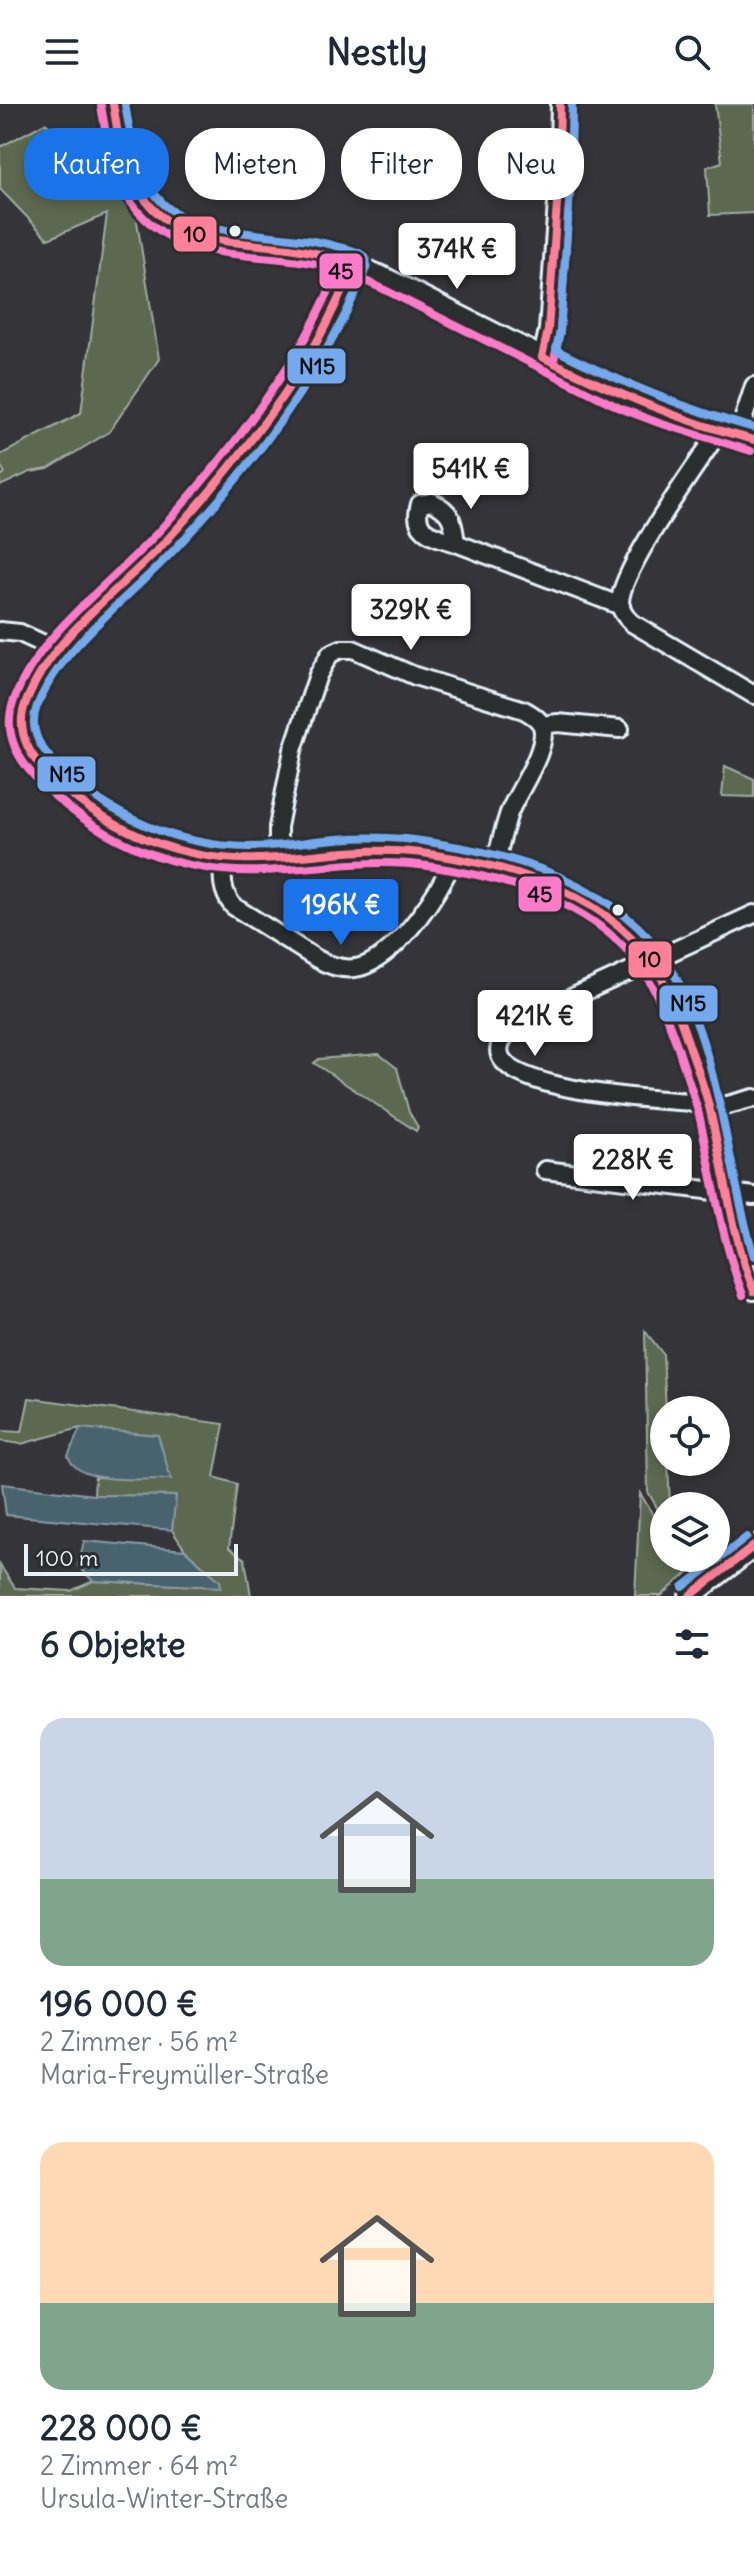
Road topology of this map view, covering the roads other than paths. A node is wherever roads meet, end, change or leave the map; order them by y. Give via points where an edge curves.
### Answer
1 (113, 104) edge
2 (560, 104) edge
3 (355, 264) junction
4 (542, 357) junction
5 (754, 386) edge
6 (719, 431) junction
7 (746, 438) edge
8 (456, 543) dead end
9 (621, 606) junction
10 (0, 631) edge
11 (59, 651) junction
12 (754, 695) edge
13 (542, 725) junction
14 (620, 729) dead end
15 (223, 858) junction
16 (278, 858) junction
17 (454, 858) junction
18 (494, 868) junction
19 (754, 914) edge
20 (651, 959) junction
21 (754, 1098) edge
22 (708, 1106) junction
23 (545, 1170) dead end
24 (727, 1193) junction
25 (754, 1196) edge
26 (754, 1291) edge
27 (754, 1546) edge
28 (690, 1596) edge

1 - 3 street via 135,186 175,228 213,242 311,252
2 - 4 street via 548,330
3 - 4 street
3 - 11 street via 316,343 266,420 164,544
4 - 6 street via 626,398
5 - 7 street
6 - 7 street
6 - 9 street via 635,562
8 - 9 street
9 - 12 street via 632,623
10 - 11 street via 28,636
11 - 15 street via 22,715 23,740 37,763 80,802 129,832 179,850
13 - 14 street
13 - 16 street via 524,710 415,676 353,649 330,654 293,750 278,827
13 - 18 street via 538,754 510,810
15 - 16 street
15 - 17 street via 223,886 233,906 317,959 352,968 366,965 405,933 426,910
16 - 17 street via 388,850
17 - 18 street
18 - 20 street via 554,887 601,913
19 - 20 street
20 - 22 street via 683,1025
20 - 22 street via 523,1020 504,1037 501,1059 526,1076 578,1089
21 - 22 street
22 - 24 street
23 - 24 street
24 - 25 street
24 - 26 street
27 - 28 street

